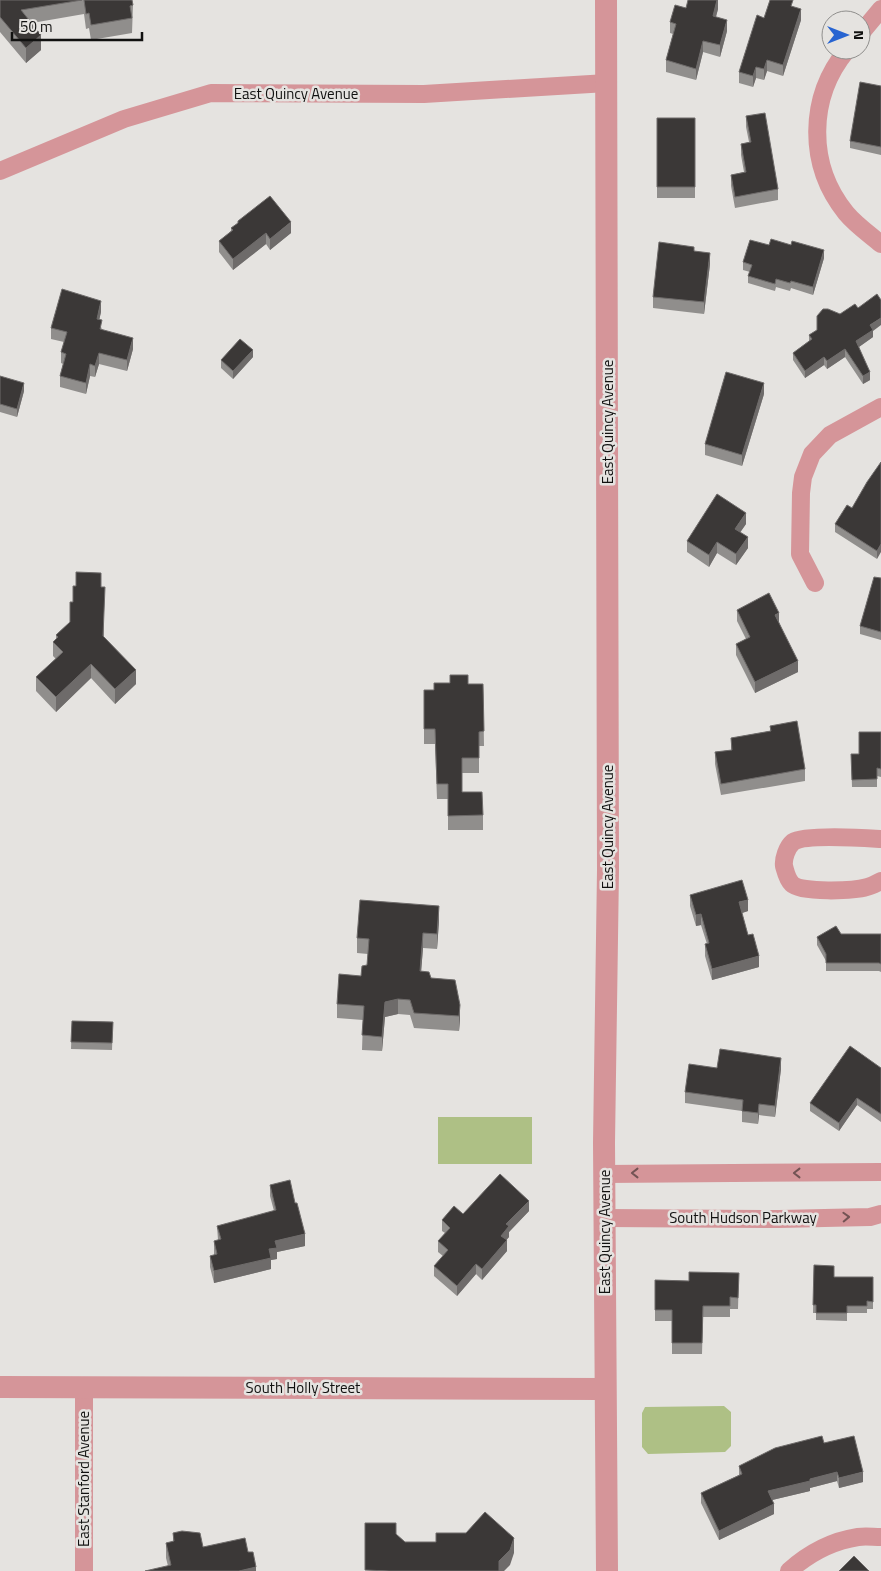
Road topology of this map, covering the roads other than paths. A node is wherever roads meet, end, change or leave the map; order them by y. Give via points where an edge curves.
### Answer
1 (606, 0) edge
2 (881, 8) edge
3 (871, 20) edge
4 (840, 60) edge
5 (606, 83) junction
6 (0, 171) edge
7 (881, 244) edge
8 (881, 407) edge
9 (815, 583) dead end
10 (881, 839) edge
11 (881, 881) edge
12 (881, 1172) edge
13 (605, 1174) junction
14 (881, 1214) edge
15 (605, 1218) junction
16 (0, 1387) edge
17 (84, 1388) junction
18 (605, 1388) junction
19 (881, 1537) edge
20 (84, 1571) edge
21 (607, 1571) edge
22 (789, 1571) edge

1 - 5 street, East Quincy Avenue
2 - 3 street
4 - 7 street via 822,92 817,119 821,163 846,213
5 - 6 street, East Quincy Avenue via 424,94 211,93 124,119
5 - 13 street, East Quincy Avenue via 608,870
8 - 9 street via 830,435 812,454 803,477 800,554
10 - 11 street via 805,838 793,842 784,862 786,876 799,889 867,888
12 -> 13 street
13 - 15 street, East Quincy Avenue
15 -> 14 street, South Hudson Parkway via 779,1219
15 - 18 street, East Quincy Avenue
16 - 17 street, South Holly Street
17 - 18 street, South Holly Street
17 - 20 street, East Stanford Avenue
18 - 21 street, East Quincy Avenue
19 - 22 street via 858,1537 836,1542 811,1553

